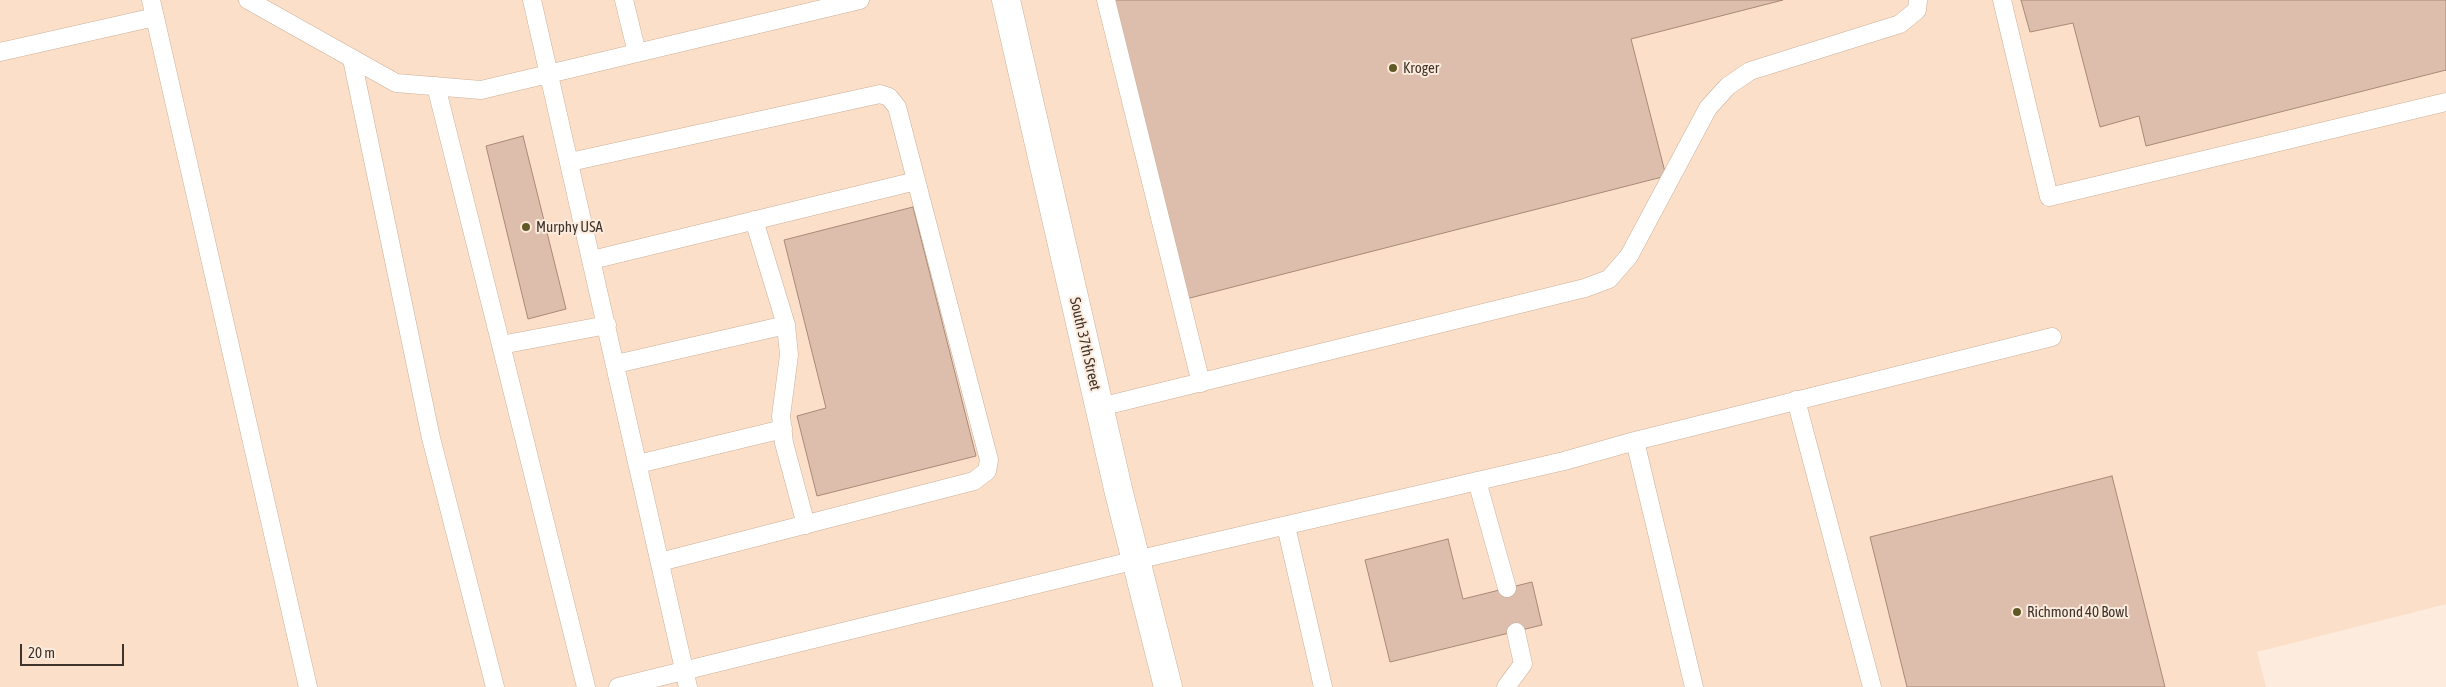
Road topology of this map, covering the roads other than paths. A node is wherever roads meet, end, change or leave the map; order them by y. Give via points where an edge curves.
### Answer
1 (151, 0) edge
2 (248, 0) edge
3 (532, 0) edge
4 (624, 0) edge
5 (860, 0) edge
6 (1006, 0) edge
7 (1106, 0) edge
8 (1918, 0) edge
9 (2002, 0) edge
10 (155, 17) junction
11 (0, 52) edge
12 (637, 53) junction
13 (352, 59) junction
14 (550, 73) junction
15 (436, 86) junction
16 (2446, 102) edge
17 (570, 162) junction
18 (916, 181) junction
19 (754, 220) junction
20 (592, 260) junction
21 (607, 325) junction
22 (786, 325) junction
23 (2052, 337) dead end
24 (501, 345) junction
25 (616, 364) junction
26 (1201, 383) junction
27 (1796, 400) junction
28 (1100, 407) junction
29 (782, 429) junction
30 (1634, 441) junction
31 (638, 464) junction
32 (1477, 481) junction
33 (806, 525) junction
34 (1286, 526) junction
35 (1136, 560) junction
36 (660, 562) junction
37 (1507, 588) dead end
38 (1516, 632) dead end
39 (686, 679) edge
40 (308, 687) edge
41 (495, 687) edge
42 (586, 687) edge
43 (618, 687) edge
44 (1168, 687) edge
45 (1323, 687) edge
46 (1506, 687) edge
47 (1694, 687) edge
48 (1872, 687) edge

1 - 10 lane
2 - 13 lane
3 - 14 lane
4 - 12 lane
5 - 12 lane
6 - 28 street, South 37th Street
7 - 26 lane
8 - 26 lane via 1916,10 1900,24 1750,71 1728,86 1708,108 1629,256 1609,279 1585,288
9 - 16 lane via 2049,197
10 - 11 lane
10 - 40 lane
12 - 14 lane
13 - 15 lane via 396,83
13 - 41 lane via 431,438
14 - 15 lane via 481,90
14 - 17 lane
15 - 24 lane
17 - 18 lane via 880,94 889,97 897,107
17 - 20 lane
18 - 19 lane
18 - 33 lane via 989,460 987,471 974,481
19 - 20 lane
19 - 22 lane
20 - 21 lane
21 - 24 lane
21 - 25 lane
22 - 25 lane
22 - 29 lane via 789,356
23 - 27 lane
24 - 42 lane
25 - 31 lane
26 - 28 lane
27 - 30 lane
27 - 48 lane
28 - 35 street, South 37th Street
29 - 31 lane
29 - 33 lane
30 - 32 lane
30 - 47 lane
31 - 36 lane
32 - 34 lane
32 - 37 lane
33 - 36 lane
34 - 35 lane
34 - 45 lane
35 - 39 lane
35 - 44 street, South 37th Street
36 - 39 lane
38 - 46 lane via 1523,664
39 - 43 lane

